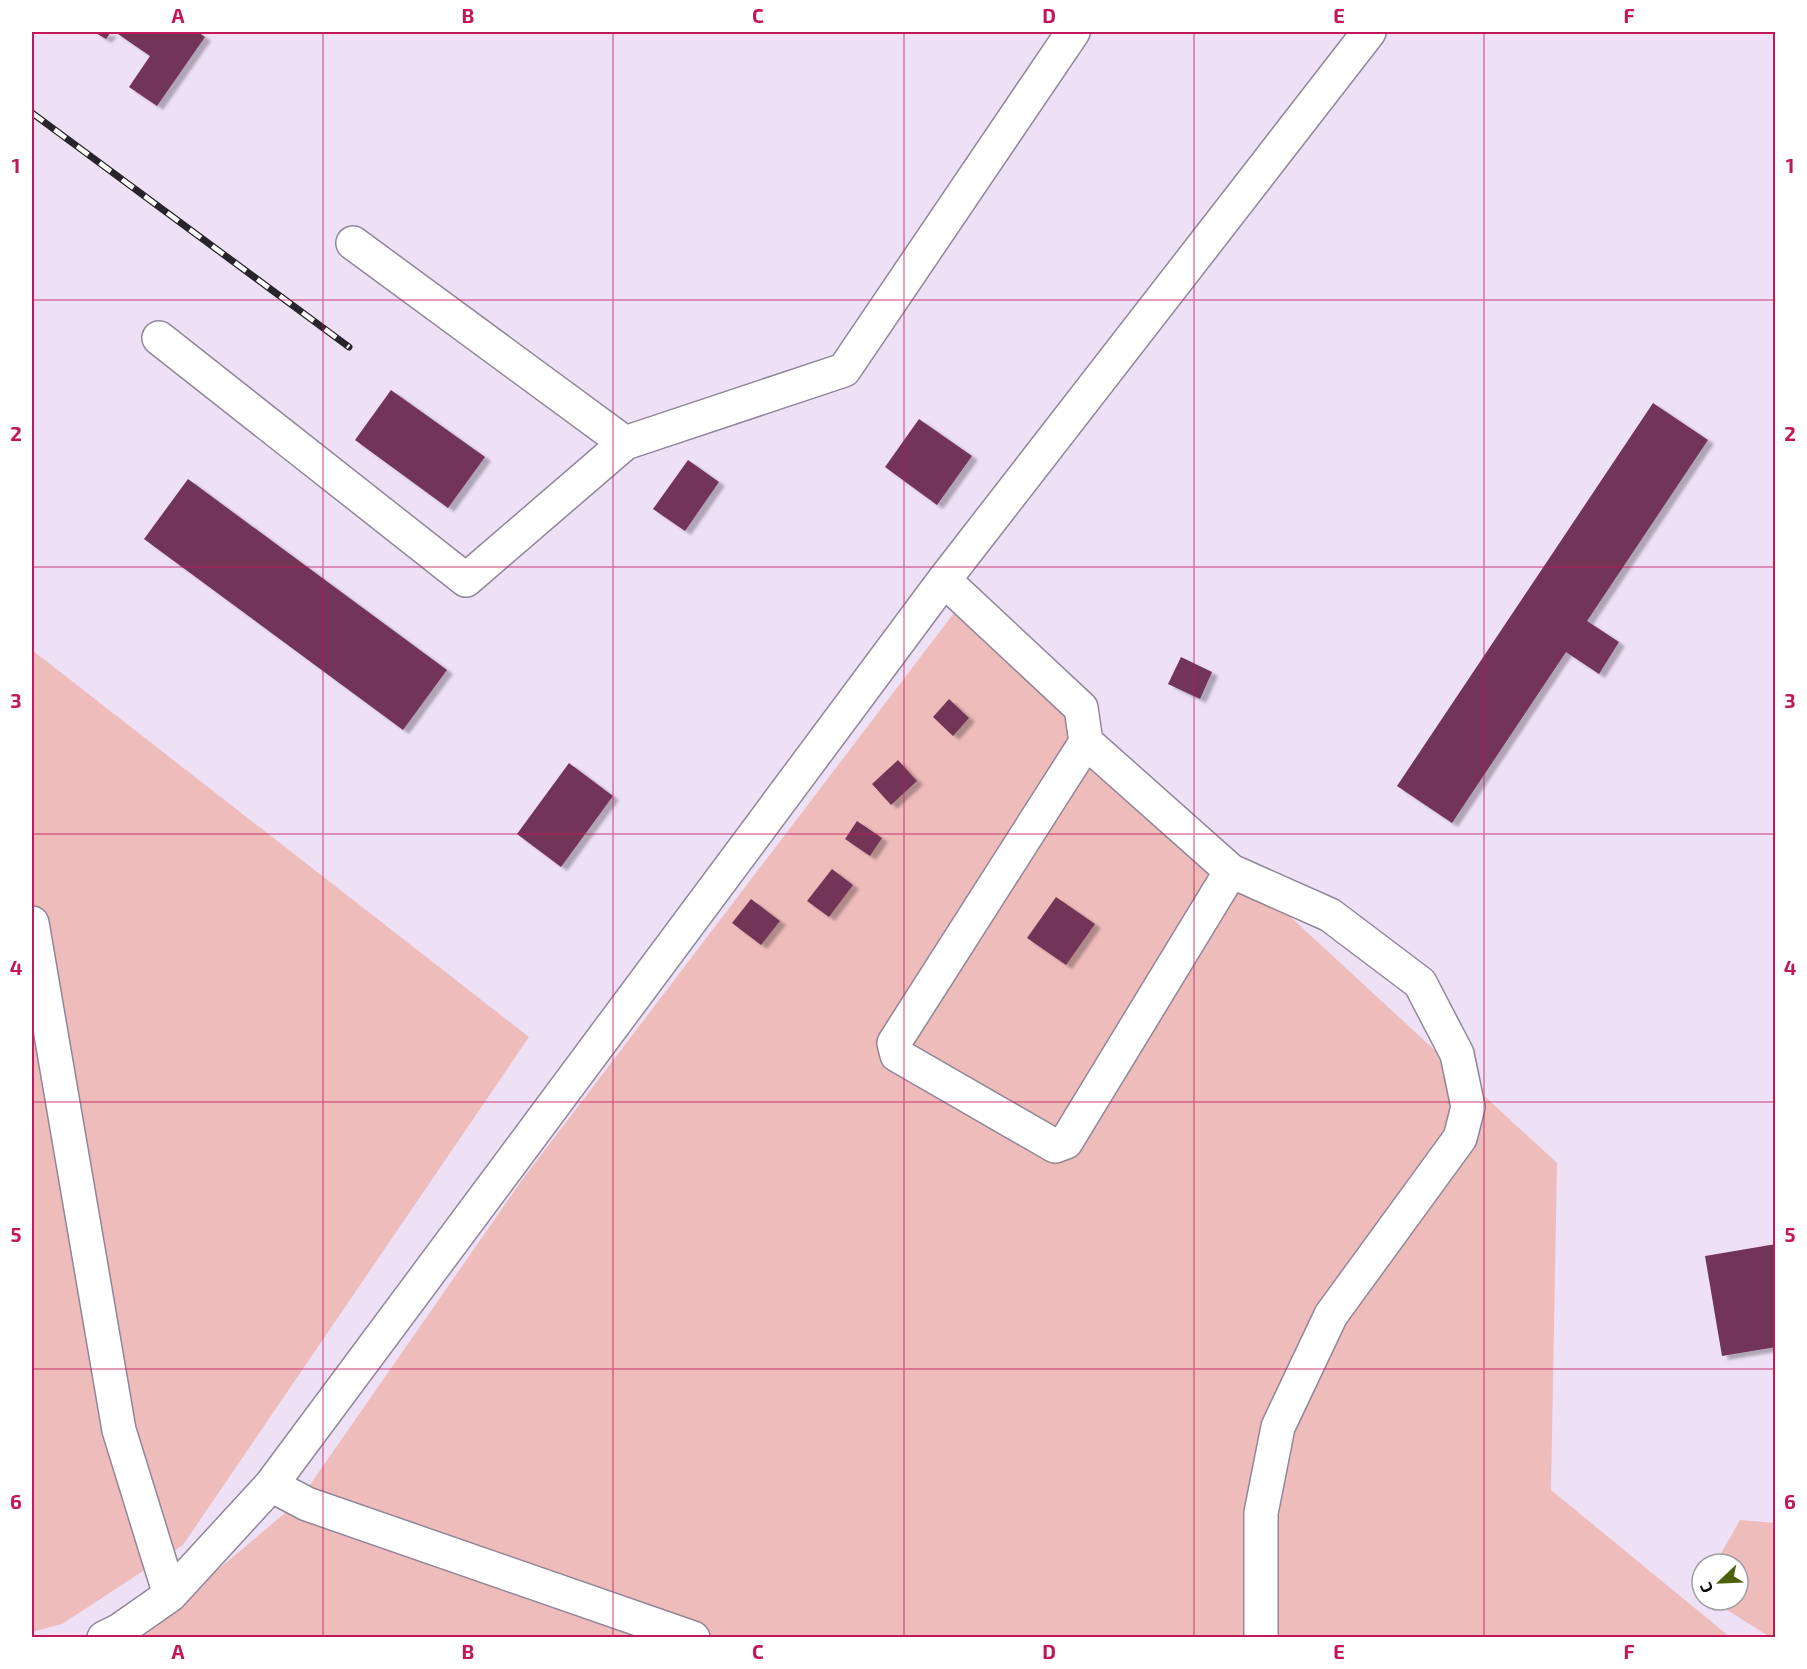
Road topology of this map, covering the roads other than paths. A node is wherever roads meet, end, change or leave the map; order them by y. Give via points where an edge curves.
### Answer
1 (1073, 32) edge
2 (1368, 32) edge
3 (353, 243) dead end
4 (159, 338) dead end
5 (625, 443) junction
6 (944, 580) junction
7 (1086, 742) junction
8 (1231, 871) junction
9 (32, 923) edge
10 (271, 1485) junction
11 (170, 1595) junction
12 (104, 1638) edge
13 (693, 1638) edge
14 (1261, 1638) edge

1 - 5 street via 844,370
2 - 6 street
3 - 5 street
4 - 5 street via 466,580
6 - 7 street via 1081,708
6 - 10 street
7 - 8 street
7 - 8 street via 894,1043 897,1055 1055,1146 1066,1142
8 - 14 street via 1330,915 1420,983 1457,1054 1468,1107 1460,1138 1331,1315 1278,1427 1261,1513
9 - 11 street via 119,1430
10 - 11 street
10 - 13 street via 307,1504
11 - 12 street

